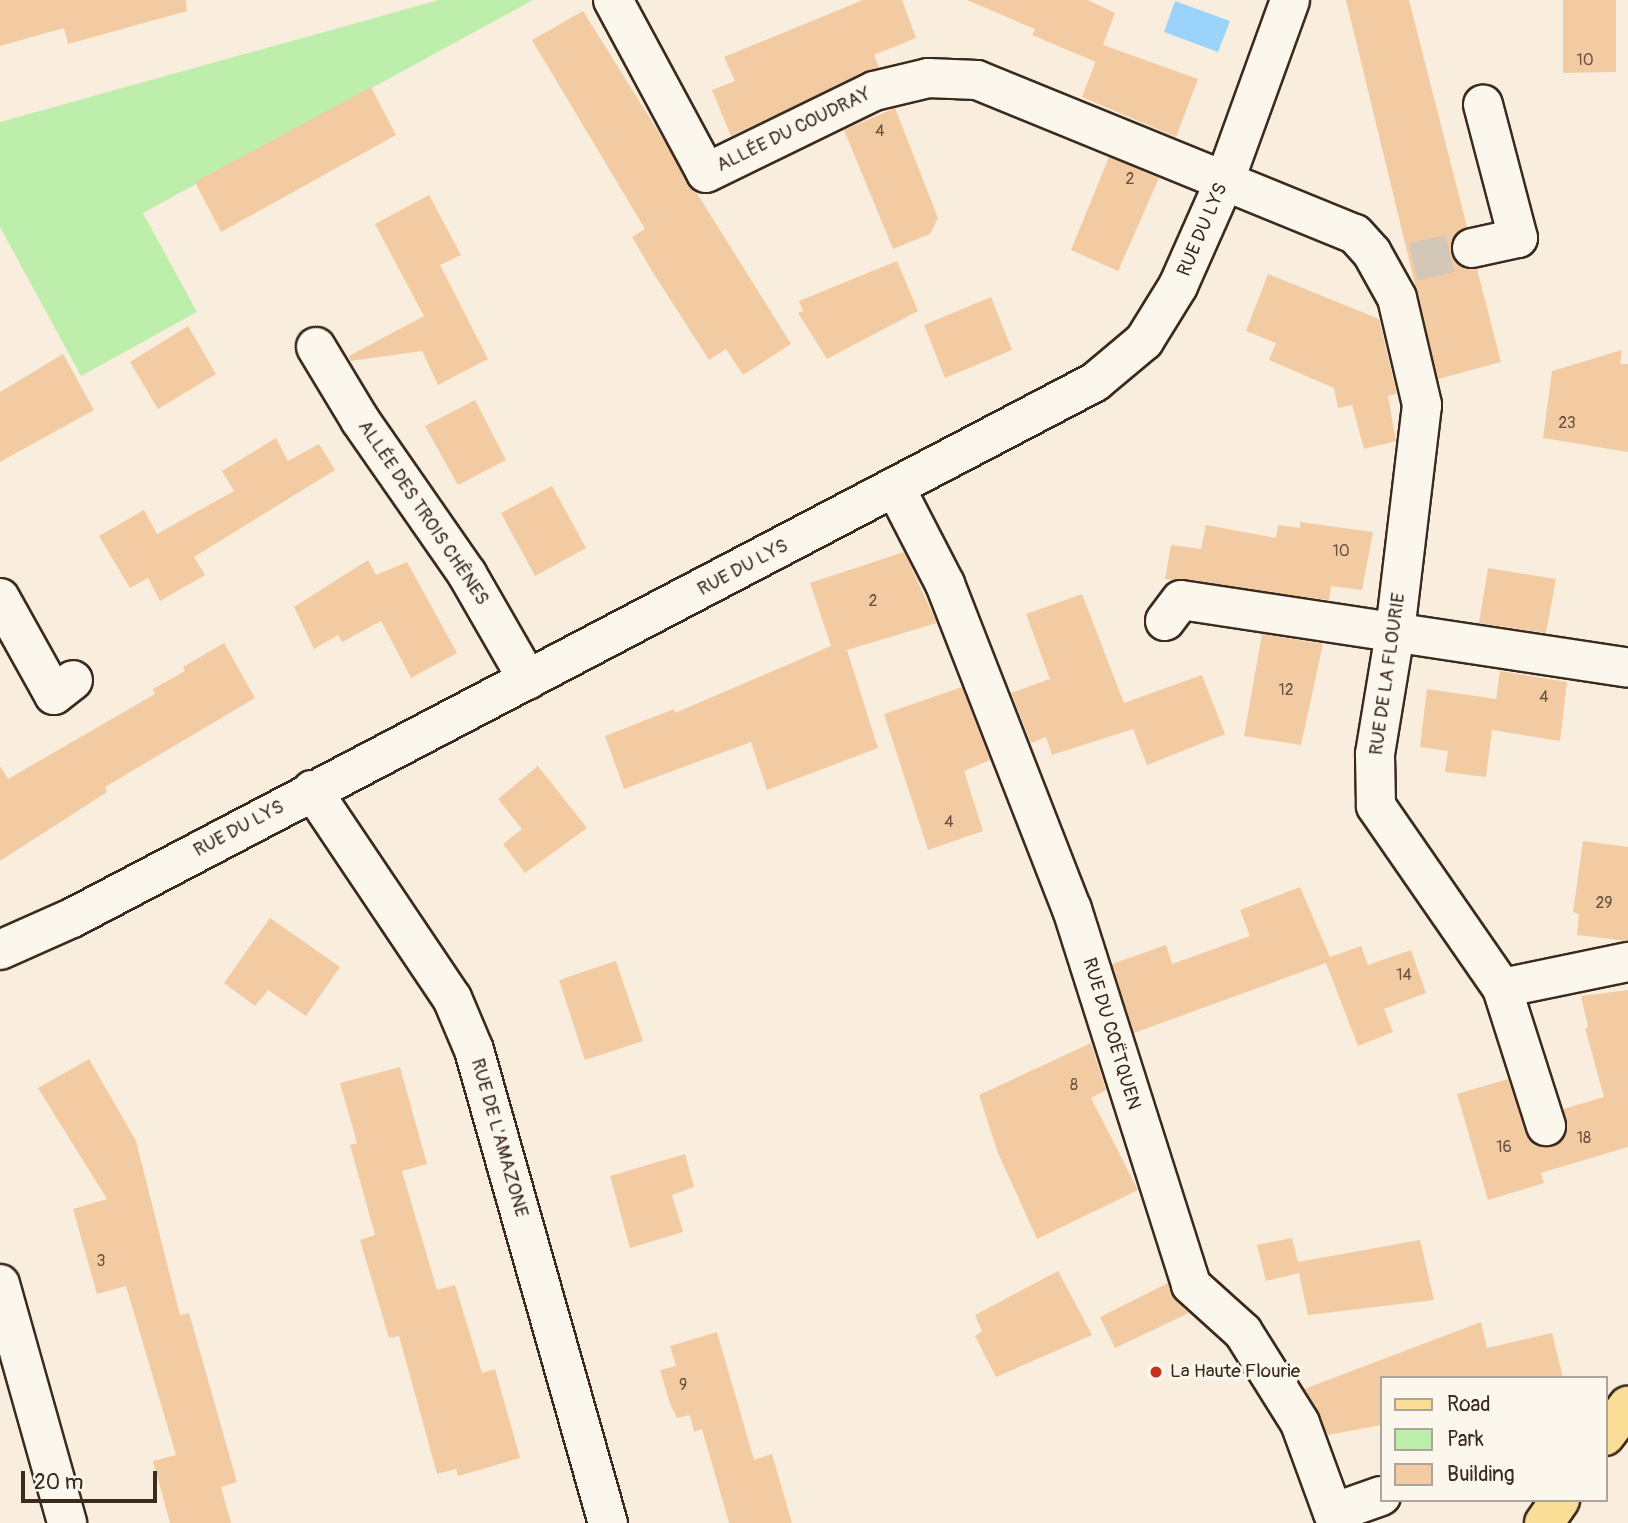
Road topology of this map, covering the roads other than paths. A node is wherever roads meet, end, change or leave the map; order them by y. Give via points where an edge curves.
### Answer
1 (613, 0) edge
2 (1290, 0) edge
3 (1483, 105) dead end
4 (1225, 180) junction
5 (1472, 248) tunnel mouth
6 (316, 346) dead end
7 (896, 489) junction
8 (0, 598) edge
9 (1166, 621) dead end
10 (1395, 633) junction
11 (1628, 668) edge
12 (74, 680) dead end
13 (528, 680) junction
14 (312, 790) junction
15 (0, 950) edge
16 (1628, 962) edge
17 (1502, 988) junction
18 (1546, 1126) dead end
19 (0, 1284) edge
20 (1628, 1406) edge
21 (1607, 1433) edge
22 (1380, 1496) edge
23 (1558, 1502) edge
24 (67, 1523) edge
25 (608, 1523) edge
26 (1544, 1523) edge

1 - 4 street, ALLÉE DU COUDRAY via 706,173 874,91 928,78 977,80
2 - 4 street, RUE DU LYS
3 - 5 street via 1518,238
4 - 7 street, RUE DU LYS via 1178,286 1144,341 1095,382
4 - 10 street, RUE DE LA FLOURIE via 1355,234 1396,263 1397,298 1422,405
6 - 13 street, ALLÉE DES TROIS CHÊNES via 360,420 467,574
7 - 13 street, RUE DU LYS
7 - 22 street, RUE DU COËTQUEN via 945,584 1072,909 1191,1284 1243,1332 1300,1423 1333,1513
8 - 12 street via 54,695
9 - 10 street via 1181,600
10 - 11 street
10 - 17 street, RUE DE LA FLOURIE via 1375,754 1376,806
13 - 14 street, RUE DU LYS
14 - 15 street, RUE DU LYS via 72,918
14 - 25 street, RUE DE L'AMAZONE via 452,998 474,1050
16 - 17 street
17 - 18 street, RUE DE LA FLOURIE
19 - 24 street
20 - 21 main road
23 - 26 main road

